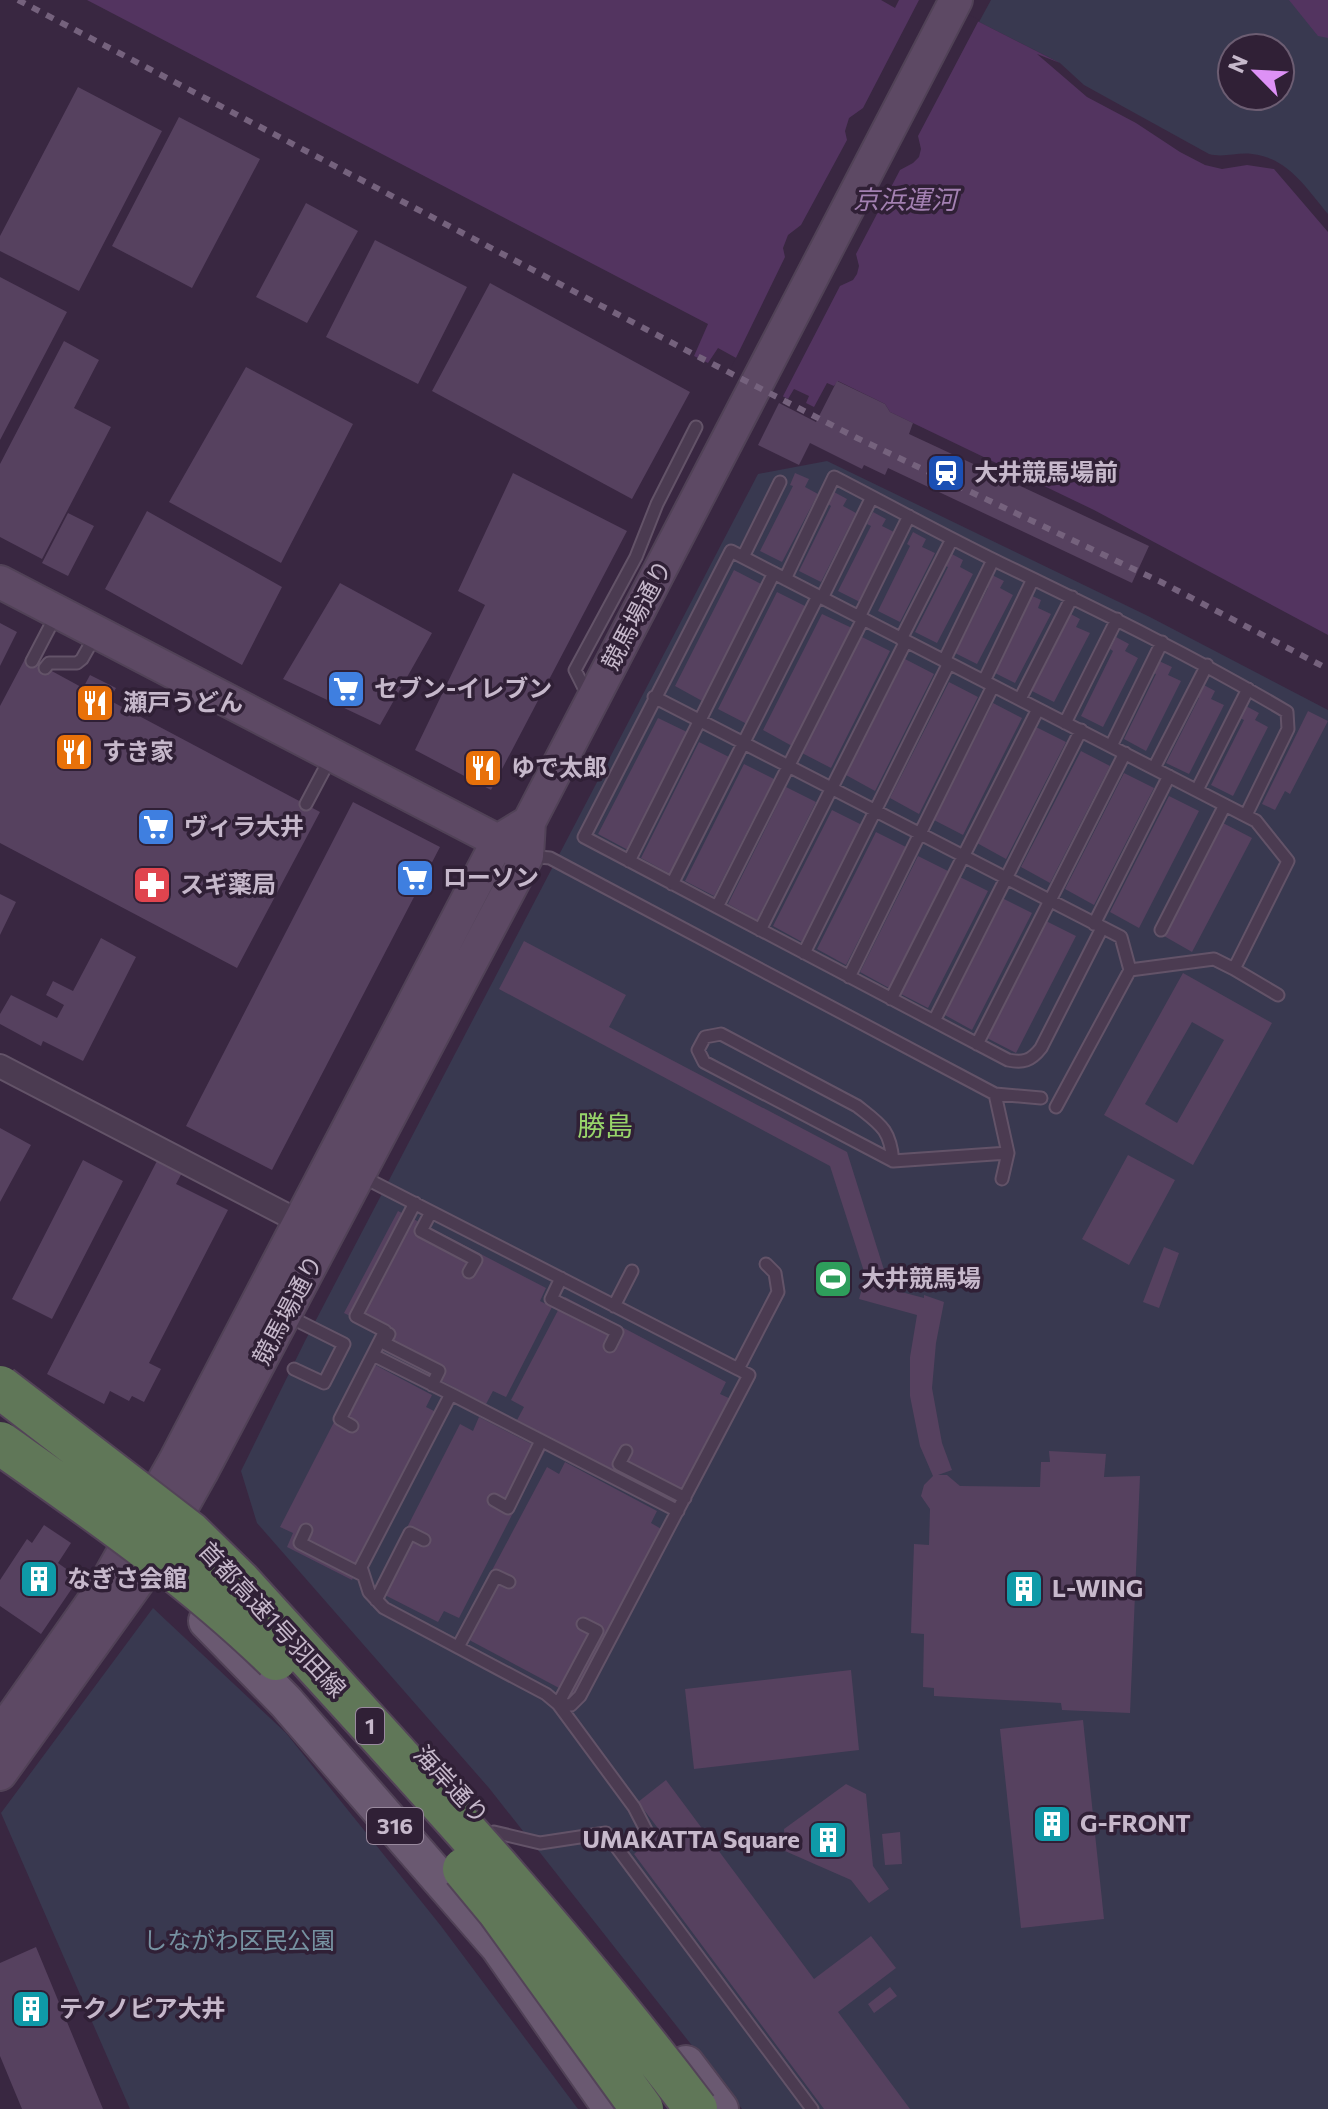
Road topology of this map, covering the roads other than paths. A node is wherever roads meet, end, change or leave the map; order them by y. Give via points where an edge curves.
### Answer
1 (955, 3) edge
2 (696, 427) dead end
3 (780, 482) dead end
4 (872, 497) junction
5 (909, 516) junction
6 (952, 539) junction
7 (743, 557) junction
8 (993, 560) junction
9 (779, 576) junction
10 (1033, 579) junction
11 (0, 582) edge
12 (820, 597) junction
13 (1072, 597) junction
14 (57, 612) junction
15 (861, 618) junction
16 (1117, 619) junction
17 (97, 632) junction
18 (904, 640) junction
19 (1162, 642) junction
20 (32, 661) dead end
21 (946, 662) junction
22 (1207, 665) junction
23 (45, 668) dead end
24 (988, 684) junction
25 (1248, 689) junction
26 (654, 697) junction
27 (1020, 699) junction
28 (591, 702) junction
29 (1038, 709) junction
30 (700, 720) junction
31 (1065, 723) junction
32 (1081, 730) junction
33 (744, 743) junction
34 (1111, 746) junction
35 (1125, 753) junction
36 (332, 755) junction
37 (788, 766) junction
38 (1154, 768) junction
39 (1169, 776) junction
40 (832, 788) junction
41 (1197, 790) junction
42 (306, 804) dead end
43 (1225, 805) junction
44 (875, 811) junction
45 (1246, 815) junction
46 (529, 822) junction
47 (920, 834) junction
48 (498, 841) junction
49 (527, 856) junction
50 (964, 856) junction
51 (629, 861) junction
52 (1006, 878) junction
53 (672, 884) junction
54 (1049, 901) junction
55 (717, 907) junction
56 (1098, 926) junction
57 (760, 930) junction
58 (1161, 930) dead end
59 (804, 953) junction
60 (1234, 969) junction
61 (1130, 970) junction
62 (849, 977) junction
63 (1278, 995) dead end
64 (891, 999) junction
65 (934, 1021) junction
66 (977, 1044) junction
67 (0, 1066) edge
68 (995, 1094) junction
69 (1041, 1098) dead end
70 (1056, 1107) dead end
71 (1008, 1153) junction
72 (893, 1161) junction
73 (359, 1175) junction
74 (1002, 1179) dead end
75 (415, 1203) junction
76 (431, 1212) junction
77 (300, 1222) junction
78 (766, 1264) dead end
79 (632, 1271) dead end
80 (469, 1272) dead end
81 (561, 1278) junction
82 (614, 1306) junction
83 (285, 1315) junction
84 (392, 1328) dead end
85 (610, 1346) dead end
86 (373, 1355) junction
87 (294, 1369) dead end
88 (738, 1369) junction
89 (0, 1373) edge
90 (432, 1385) junction
91 (0, 1387) edge
92 (451, 1394) junction
93 (0, 1418) edge
94 (352, 1426) dead end
95 (541, 1441) junction
96 (0, 1443) edge
97 (626, 1451) dead end
98 (0, 1461) edge
99 (170, 1498) junction
100 (685, 1498) junction
101 (494, 1500) dead end
102 (678, 1511) junction
103 (306, 1530) dead end
104 (424, 1540) dead end
105 (135, 1560) junction
106 (363, 1575) junction
107 (509, 1582) dead end
108 (376, 1600) junction
109 (583, 1624) dead end
110 (243, 1627) junction
111 (458, 1647) junction
112 (558, 1704) junction
113 (0, 1734) edge
114 (0, 1774) edge
115 (494, 1832) junction
116 (648, 1834) dead end
117 (612, 2109) edge
118 (642, 2109) edge
119 (696, 2109) edge
120 (720, 2109) edge
121 (812, 2109) edge

1 - 28 street, 競馬場通り
2 - 28 lane via 636,557 575,670
3 - 7 lane
4 - 5 lane
4 - 9 lane via 834,477
4 - 12 lane
5 - 6 lane
5 - 15 lane
6 - 8 lane
6 - 18 lane
7 - 9 lane
7 - 26 lane via 731,551
8 - 10 lane
8 - 21 lane
9 - 12 lane
9 - 30 lane
10 - 13 lane
10 - 24 lane
11 - 14 street
12 - 15 lane
12 - 33 lane
13 - 16 lane
13 - 27 lane
14 - 17 street
14 - 20 lane
15 - 18 lane
15 - 37 lane
16 - 19 lane
16 - 31 lane
17 - 23 lane via 77,663 49,663
17 - 36 street
18 - 21 lane
18 - 40 lane
19 - 22 lane
19 - 34 lane
21 - 24 lane
21 - 44 lane
22 - 25 lane
22 - 38 lane
24 - 27 lane
24 - 47 lane
25 - 41 lane
25 - 45 lane via 1290,719
26 - 30 lane
26 - 51 lane via 584,837
27 - 29 lane
28 - 46 street, 競馬場通り
29 - 31 lane
29 - 50 lane
30 - 33 lane
30 - 51 lane
31 - 32 lane
32 - 34 lane
32 - 52 lane
33 - 37 lane
33 - 53 lane
34 - 35 lane
35 - 38 lane
35 - 54 lane
36 - 42 lane
36 - 48 street
37 - 40 lane
37 - 55 lane
38 - 39 lane
39 - 41 lane
39 - 56 lane
40 - 44 lane
40 - 57 lane
41 - 43 lane
43 - 45 lane
43 - 58 lane
44 - 47 lane
44 - 59 lane
45 - 60 lane via 1288,861
46 - 48 street
46 - 49 street, 競馬場通り
47 - 50 lane
47 - 62 lane
48 - 49 street
48 - 77 street, 競馬場通り
49 - 68 lane via 550,858
49 - 73 street, 競馬場通り
50 - 52 lane
50 - 64 lane
51 - 53 lane
52 - 54 lane
52 - 65 lane
53 - 55 lane
54 - 56 lane
54 - 66 lane
55 - 57 lane
56 - 61 lane via 1121,937
56 - 66 lane via 1034,1057 1022,1063 1008,1060
57 - 59 lane
59 - 62 lane
60 - 61 lane via 1214,959
60 - 63 lane
61 - 70 lane
62 - 64 lane
64 - 65 lane
65 - 66 lane
67 - 77 street
68 - 69 lane
68 - 71 lane
71 - 72 lane
71 - 74 lane
72 - 72 lane via 704,1062 698,1050 705,1037 721,1034 857,1106 891,1140
73 - 75 lane
73 - 83 street, 競馬場通り
75 - 76 lane
75 - 86 lane via 356,1316 385,1331
76 - 80 lane via 421,1231 476,1260
76 - 81 lane
77 - 99 street, 競馬場通り
78 - 88 lane via 775,1273 778,1292
79 - 82 lane
81 - 82 lane
81 - 85 lane via 551,1299 617,1332
82 - 88 lane
83 - 87 lane via 344,1344 324,1383
83 - 99 street, 競馬場通り
84 - 90 lane via 384,1343 439,1371
86 - 90 lane
86 - 94 lane via 340,1419
88 - 100 lane via 749,1375
89 - 99 main road, 海岸通り
90 - 92 lane
91 - 119 highway, 首都高速1号羽田線 / 1, bridge via 155,1504 232,1573 529,1901
92 - 95 lane
92 - 106 lane via 361,1567
93 - 110 highway, bridge via 131,1515 192,1569
95 - 101 lane via 508,1508
95 - 102 lane
96 - 110 highway, 首都高速1号羽田線 / 1, bridge via 149,1550
97 - 100 lane via 619,1464
98 - 105 main road, 316
99 - 105 street, 競馬場通り
99 - 115 main road, 海岸通り via 265,1583
100 - 102 lane
102 - 112 lane via 580,1696 571,1705
103 - 106 lane via 300,1543
104 - 108 lane via 410,1533
105 - 113 street, 競馬場通り via 106,1583
105 - 114 street, 競馬場通り
105 - 117 main road, 316 via 224,1637 422,1857 499,1947
106 - 108 lane
107 - 111 lane via 496,1576
108 - 111 lane
109 - 112 lane via 597,1631
110 - 118 highway, 首都高速1号羽田線 / 1, bridge via 441,1839
111 - 112 lane
112 - 116 lane
115 - 120 main road, 海岸通り
115 - 121 lane via 540,1843 606,1833

